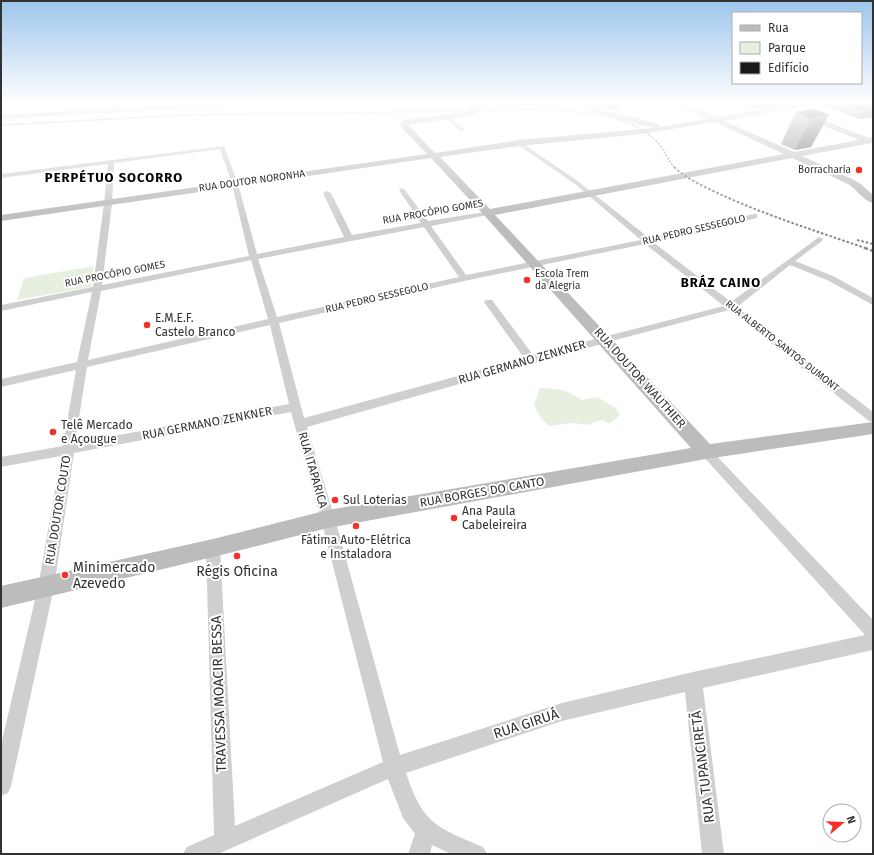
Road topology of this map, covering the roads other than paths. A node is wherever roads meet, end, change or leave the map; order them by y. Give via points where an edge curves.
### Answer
1 (424, 143) edge
2 (519, 143) joint
3 (770, 143) edge
4 (861, 143) edge
5 (795, 154) junction
6 (433, 155) junction
7 (111, 161) junction
8 (1, 176) edge
9 (235, 184) junction
10 (867, 188) edge
11 (402, 190) dead end
12 (327, 193) dead end
13 (588, 194) junction
14 (873, 200) edge
15 (108, 203) junction
16 (488, 213) junction
17 (754, 216) dead end
18 (1, 218) edge
19 (426, 224) junction
20 (349, 238) junction
21 (819, 239) dead end
22 (647, 241) junction
23 (254, 258) junction
24 (790, 262) junction
25 (534, 264) junction
26 (464, 278) junction
27 (97, 289) junction
28 (488, 302) dead end
29 (873, 302) edge
30 (732, 306) junction
31 (1, 308) edge
32 (274, 322) junction
33 (605, 339) junction
34 (531, 360) junction
35 (82, 365) junction
36 (1, 383) edge
37 (295, 407) junction
38 (873, 418) edge
39 (300, 424) junction
40 (873, 428) edge
41 (68, 450) junction
42 (706, 452) junction
43 (1, 462) edge
44 (328, 519) junction
45 (213, 548) junction
46 (46, 587) junction
47 (1, 597) edge
48 (873, 632) edge
49 (873, 642) edge
50 (692, 681) junction
51 (394, 767) junction
52 (1, 786) edge
53 (427, 830) junction
54 (225, 840) junction
55 (194, 854) edge
56 (419, 854) edge
57 (476, 854) edge
58 (713, 854) edge

1 - 6 street, RUA DOUTOR WAUTHIER
2 - 6 street, RUA DOUTOR NORONHA
2 - 13 street, RUA ALBERTO SANTOS DUMONT via 577,183
3 - 5 street
4 - 5 street, RUA PROCÓPIO GOMES
5 - 10 street
5 - 13 street, RUA PROCÓPIO GOMES
6 - 9 street, RUA DOUTOR NORONHA
6 - 16 street, RUA DOUTOR WAUTHIER
7 - 8 street
7 - 9 street, RUA ITAPARICA via 222,147
7 - 15 street, RUA DOUTOR COUTO
9 - 15 street, RUA DOUTOR NORONHA
9 - 23 street, RUA ITAPARICA
10 - 14 street
11 - 19 street
12 - 20 street
13 - 16 street, RUA PROCÓPIO GOMES
13 - 22 street, RUA ALBERTO SANTOS DUMONT
15 - 18 street, RUA DOUTOR NORONHA
15 - 27 street, RUA DOUTOR COUTO
16 - 19 street, RUA PROCÓPIO GOMES
16 - 25 street, RUA DOUTOR WAUTHIER
17 - 22 street, RUA PEDRO SESSEGOLO
19 - 20 street, RUA PROCÓPIO GOMES
19 - 26 street
20 - 23 street, RUA PROCÓPIO GOMES
21 - 24 street, RUA GERMANO ZENKNER
22 - 25 street, RUA PEDRO SESSEGOLO
22 - 30 street, RUA ALBERTO SANTOS DUMONT
23 - 27 street, RUA PROCÓPIO GOMES
23 - 32 street, RUA ITAPARICA
24 - 29 street via 830,278
24 - 30 street, RUA GERMANO ZENKNER
25 - 26 street, RUA PEDRO SESSEGOLO
25 - 33 street, RUA DOUTOR WAUTHIER
26 - 32 street, RUA PEDRO SESSEGOLO
27 - 31 street, RUA PROCÓPIO GOMES
27 - 35 street, RUA DOUTOR COUTO
28 - 34 street
30 - 33 street, RUA GERMANO ZENKNER
30 - 38 street, RUA ALBERTO SANTOS DUMONT
32 - 35 street, RUA PEDRO SESSEGOLO
32 - 37 street, RUA ITAPARICA
33 - 34 street, RUA GERMANO ZENKNER
33 - 42 street, RUA DOUTOR WAUTHIER
34 - 39 street, RUA GERMANO ZENKNER
35 - 36 street, RUA PEDRO SESSEGOLO
35 - 41 street, RUA DOUTOR COUTO
37 - 39 street, RUA ITAPARICA
37 - 41 street, RUA GERMANO ZENKNER
39 - 44 street, RUA ITAPARICA
40 - 42 street, RUA BORGES DO CANTO
41 - 43 street, RUA GERMANO ZENKNER
41 - 46 street, RUA DOUTOR COUTO
42 - 44 street, RUA BORGES DO CANTO
42 - 48 street, RUA DOUTOR WAUTHIER
44 - 45 street, RUA BORGES DO CANTO
44 - 51 street, RUA ITAPARICA
45 - 46 street, RUA BORGES DO CANTO
45 - 54 street, TRAVESSA MOACIR BESSA
46 - 47 street, RUA BORGES DO CANTO
46 - 52 street, RUA DOUTOR COUTO
49 - 50 street, RUA GIRUÁ
50 - 51 street, RUA GIRUÁ via 562,712
50 - 58 street, RUA TUPANCIRETÃ
51 - 53 street, RUA ITAPARICA via 402,794 414,816
51 - 54 street, RUA GIRUÁ
53 - 56 street
53 - 57 street
54 - 55 street, RUA GIRUÁ

